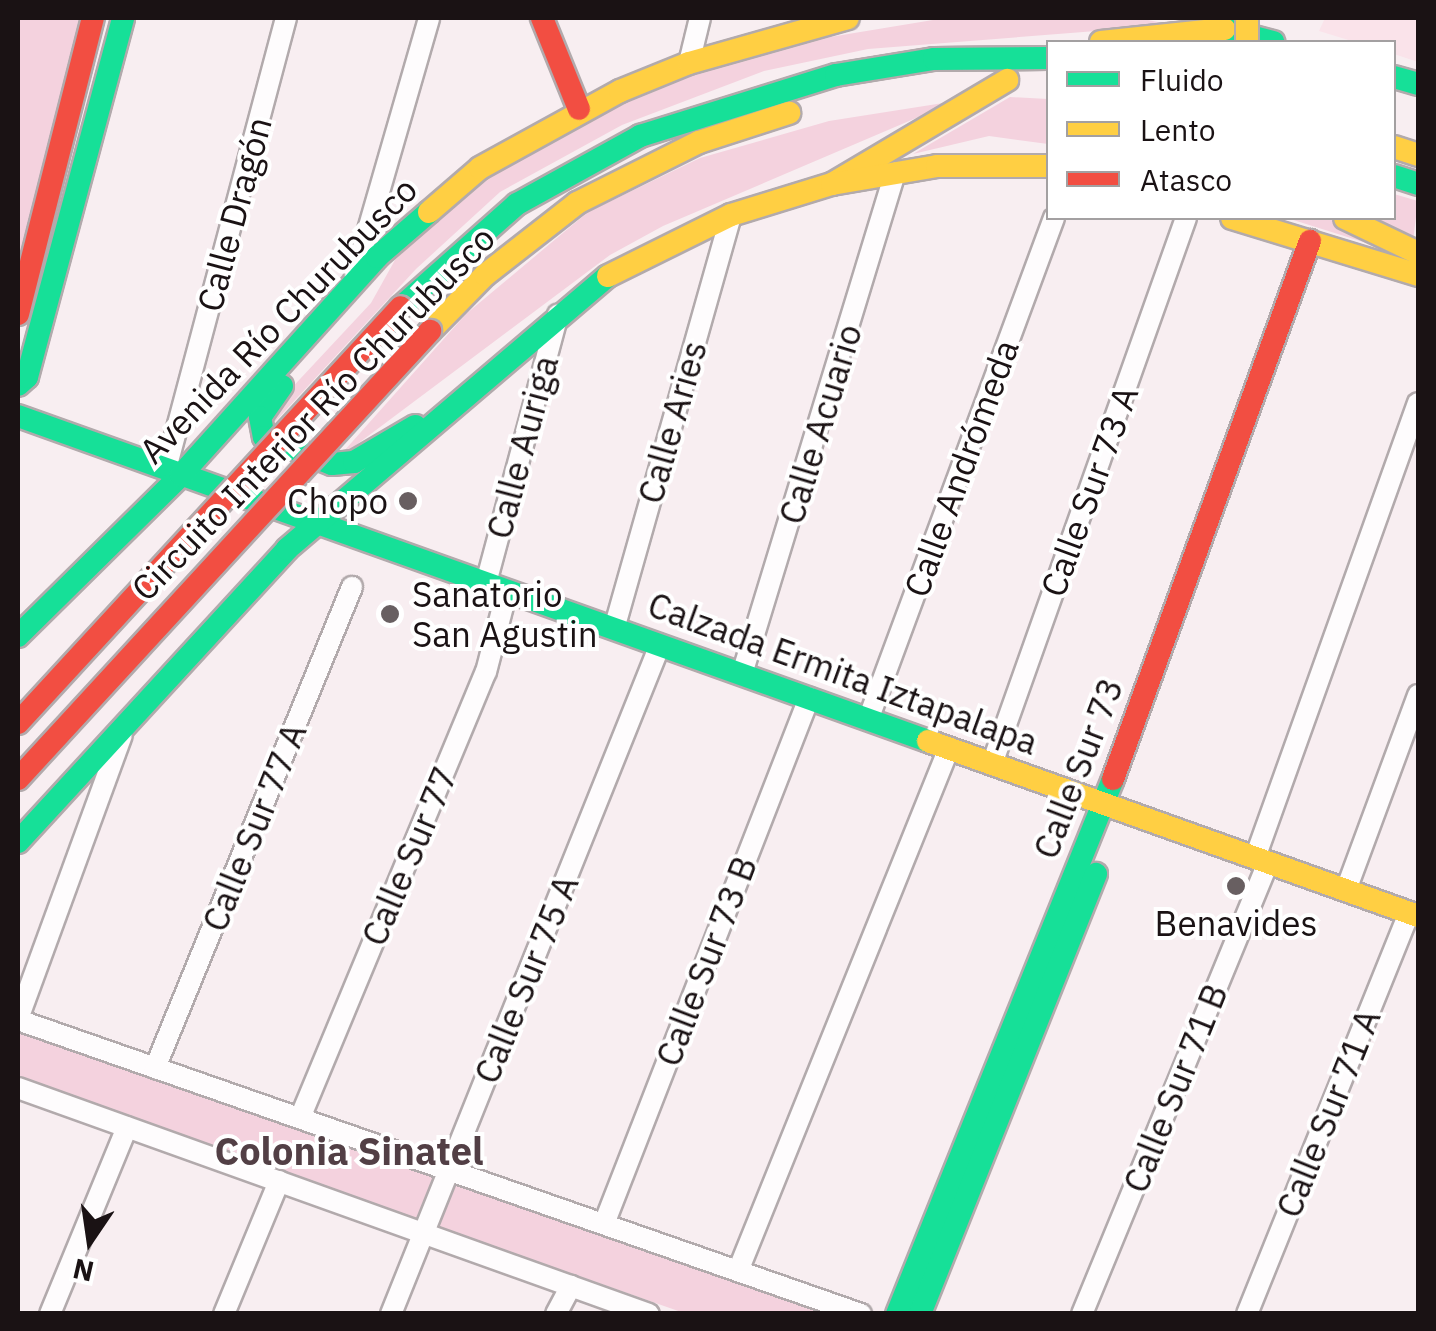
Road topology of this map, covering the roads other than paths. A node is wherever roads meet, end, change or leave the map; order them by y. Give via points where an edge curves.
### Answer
1 (93, 18) edge
2 (123, 18) edge
3 (286, 18) edge
4 (429, 18) edge
5 (700, 18) edge
6 (842, 18) edge
7 (1182, 18) edge
8 (1247, 18) edge
9 (551, 24) edge
10 (1224, 29) junction
11 (1262, 36) edge
12 (1120, 40) edge
13 (1046, 50) edge
14 (1015, 56) junction
15 (1046, 58) edge
16 (690, 62) junction
17 (1007, 80) junction
18 (1046, 83) edge
19 (580, 108) junction
20 (1046, 166) edge
21 (896, 173) junction
22 (832, 184) junction
23 (731, 215) junction
24 (1053, 220) edge
25 (1185, 220) edge
26 (1239, 220) edge
27 (1349, 220) edge
28 (1319, 244) junction
29 (1418, 253) edge
30 (377, 257) junction
31 (1418, 275) edge
32 (352, 283) junction
33 (559, 312) junction
34 (18, 314) edge
35 (18, 385) edge
36 (468, 394) junction
37 (1418, 403) edge
38 (18, 416) edge
39 (174, 472) junction
40 (318, 524) junction
41 (352, 586) dead end
42 (496, 587) junction
43 (614, 629) junction
44 (18, 636) edge
45 (660, 645) junction
46 (742, 674) junction
47 (1418, 696) edge
48 (809, 698) junction
49 (868, 720) junction
50 (18, 723) edge
51 (126, 726) junction
52 (949, 748) junction
53 (992, 764) junction
54 (18, 779) edge
55 (1112, 807) junction
56 (18, 842) edge
57 (1262, 860) junction
58 (1346, 890) junction
59 (1414, 914) edge
60 (18, 1020) edge
61 (155, 1068) junction
62 (18, 1088) edge
63 (300, 1118) junction
64 (127, 1127) junction
65 (449, 1170) junction
66 (279, 1181) junction
67 (604, 1224) junction
68 (424, 1233) junction
69 (738, 1271) junction
70 (571, 1286) junction
71 (50, 1314) edge
72 (224, 1314) edge
73 (390, 1314) edge
74 (556, 1314) edge
75 (648, 1314) edge
76 (861, 1314) edge
77 (897, 1314) edge
78 (920, 1314) edge
79 (1082, 1314) edge
80 (1247, 1314) edge

1 - 34 main road
2 - 35 main road via 27,377
3 - 39 street, Calle Dragón
4 - 32 street
5 - 16 street
6 - 16 main road, Avenida Río Churubusco
7 - 10 main road
8 - 11 main road, bridge
9 - 19 main road
10 - 11 main road
10 - 12 main road
13 - 14 main road
14 - 15 main road, Circuito Interior Río Churubusco
14 - 50 main road, Circuito Interior Río Churubusco, bridge via 836,75 640,136 517,204 401,307
16 - 19 main road, Avenida Río Churubusco
17 - 18 main road, Circuito Interior Río Churubusco
17 - 22 main road
17 - 54 main road, Circuito Interior Río Churubusco, bridge via 931,86 787,113 643,168 541,226 430,331
19 - 30 main road, Avenida Río Churubusco via 480,168
20 - 21 main road via 972,163
21 - 22 main road
21 - 46 street, Calle Acuario
22 - 23 main road
23 - 33 main road via 636,260
23 - 43 street, Calle Aries
24 - 49 street, Calle Andrómeda
25 - 53 street, Calle Sur 73 A
26 - 28 main road
27 - 29 main road
28 - 31 main road
28 - 55 main road, Calle Sur 73
30 - 32 main road, Avenida Río Churubusco
30 - 36 main road via 356,305 264,406 264,437 344,465
32 - 39 main road, Avenida Río Churubusco
33 - 36 main road
33 - 42 street, Calle Auriga
36 - 40 main road
37 - 57 street, Calle Sur 71 B
38 - 39 main road, Calzada Ermita Iztapalapa
39 - 40 main road, Calzada Ermita Iztapalapa
39 - 44 main road, Avenida Río Churubusco
40 - 42 main road, Calzada Ermita Iztapalapa
40 - 51 main road via 274,562
41 - 61 street, Calle Sur 77 A
42 - 43 main road, Calzada Ermita Iztapalapa
42 - 63 street, Calle Sur 77 via 486,672
43 - 45 main road, Calzada Ermita Iztapalapa
45 - 46 main road, Calzada Ermita Iztapalapa
45 - 65 street, Calle Sur 75 A
46 - 48 main road, Calzada Ermita Iztapalapa
47 - 58 street
48 - 49 main road, Calzada Ermita Iztapalapa
48 - 67 street, Calle Sur 73 B
49 - 52 main road, Calzada Ermita Iztapalapa
51 - 56 main road
51 - 60 street
52 - 53 main road, Calzada Ermita Iztapalapa
52 - 69 street
53 - 55 main road, Calzada Ermita Iztapalapa
55 - 57 main road, Calzada Ermita Iztapalapa
55 - 77 main road, Calle Sur 73
55 - 78 main road, Calle Sur 73
57 - 58 main road, Calzada Ermita Iztapalapa
57 - 79 street, Calle Sur 71 B
58 - 59 main road, Calzada Ermita Iztapalapa
59 - 80 street, Calle Sur 71 A
60 - 61 street
61 - 63 street
62 - 64 street
63 - 65 street
64 - 66 street
64 - 71 street
65 - 67 street
65 - 68 street, Calle Sur 75 A
66 - 68 street
66 - 72 street
67 - 69 street
68 - 70 street
68 - 73 street, Calle Sur 75 A
69 - 76 street
70 - 74 street
70 - 75 street

